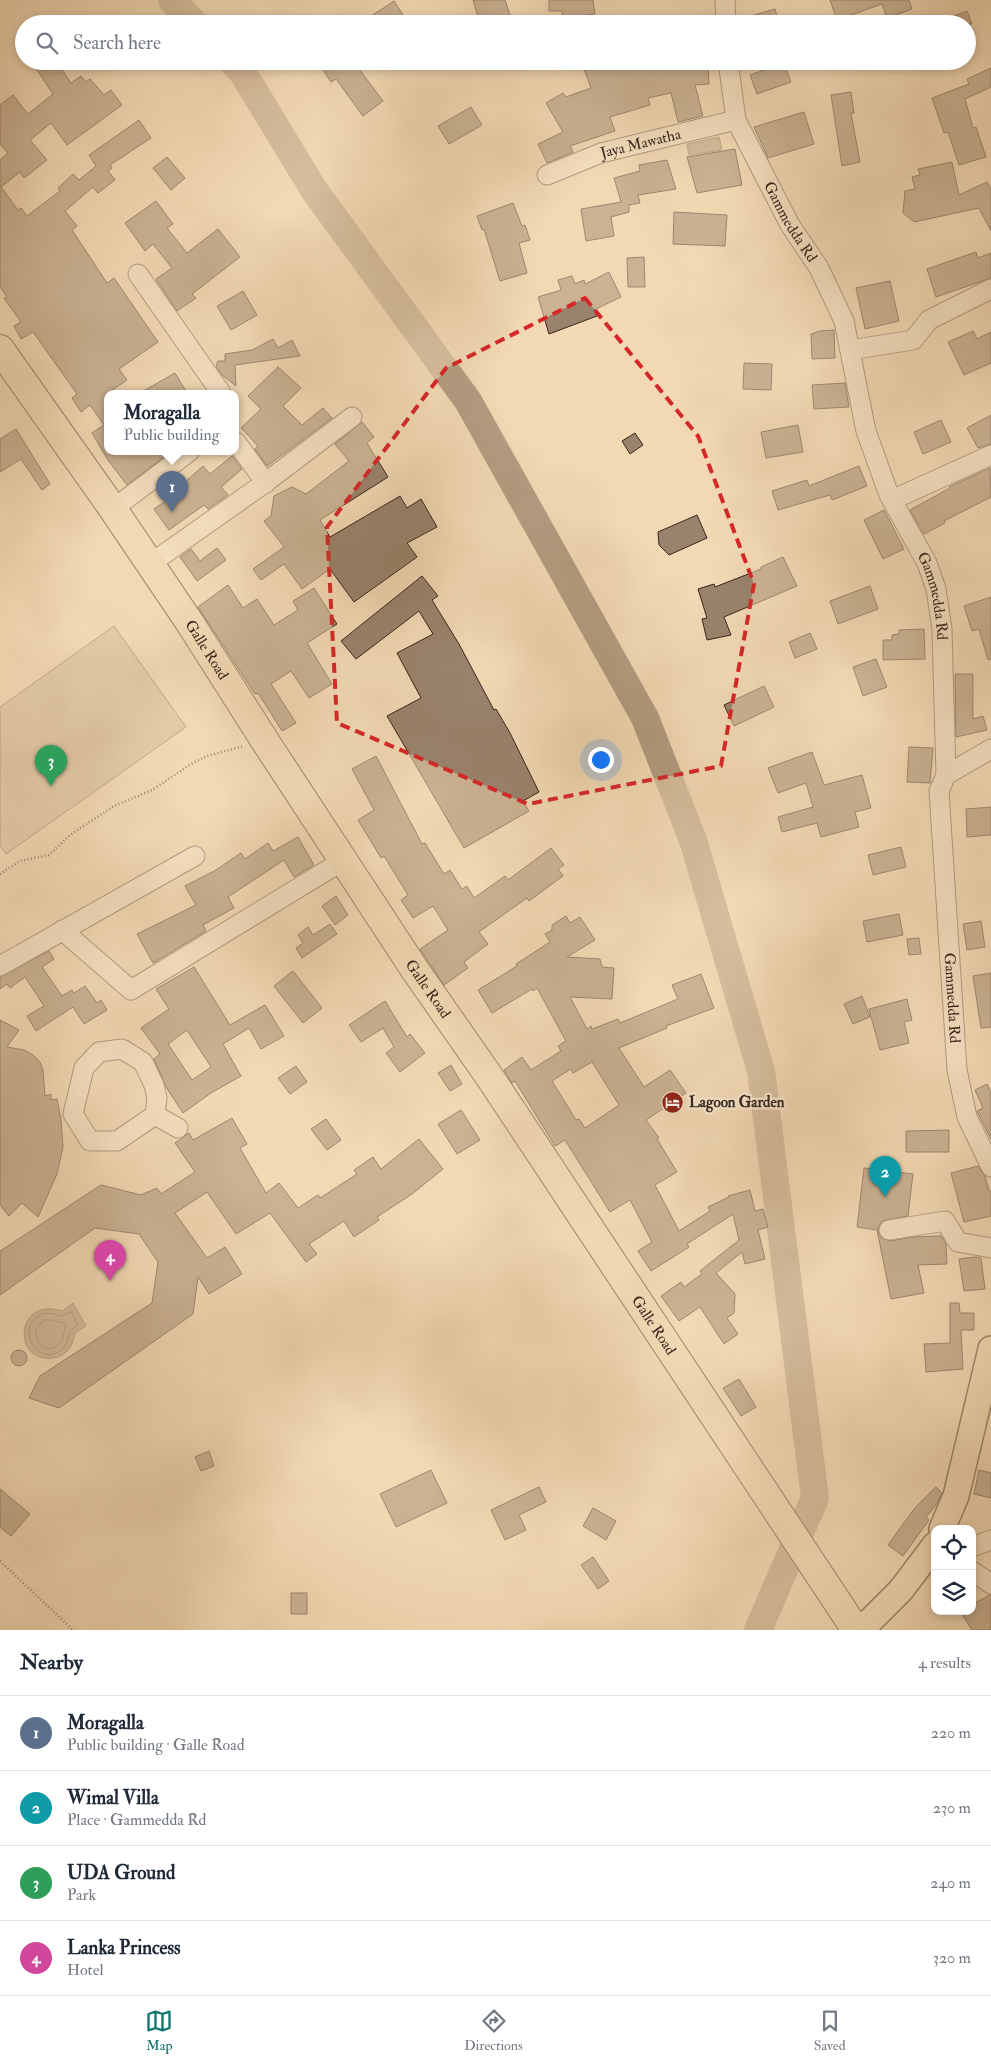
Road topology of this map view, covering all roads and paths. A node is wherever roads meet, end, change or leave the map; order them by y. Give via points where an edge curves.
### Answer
1 (725, 0) edge
2 (726, 15) edge
3 (729, 70) edge
4 (736, 120) junction
5 (547, 175) dead end
6 (138, 274) dead end
7 (991, 289) edge
8 (0, 348) edge
9 (850, 350) junction
10 (219, 390) edge
11 (352, 417) dead end
12 (239, 446) edge
13 (185, 455) edge
14 (991, 455) edge
15 (266, 483) junction
16 (892, 500) junction
17 (113, 509) junction
18 (150, 564) junction
19 (265, 741) junction
20 (991, 749) edge
21 (946, 775) junction
22 (194, 856) dead end
23 (344, 860) junction
24 (0, 874) edge
25 (62, 930) junction
26 (0, 966) edge
27 (155, 1115) junction
28 (178, 1128) dead end
29 (991, 1167) edge
30 (889, 1230) dead end
31 (991, 1248) edge
32 (991, 1349) edge
33 (944, 1525) edge
34 (991, 1540) edge
35 (976, 1546) edge
36 (931, 1551) edge
37 (0, 1561) edge
38 (976, 1574) edge
39 (991, 1584) edge
40 (854, 1625) edge
41 (73, 1630) edge

1 - 2 street
3 - 4 street, Gammedda Rd
4 - 5 street, Jaya Mawatha via 601,153
4 - 9 street, Gammedda Rd via 790,226 819,268 844,321
6 - 10 street
7 - 9 street via 929,320 913,340
8 - 17 highway, Galle Road
9 - 16 street, Gammedda Rd via 866,431
11 - 15 street
12 - 15 street
13 - 17 street
14 - 16 street
15 - 18 street
16 - 21 street, Gammedda Rd via 927,563 936,590 942,629
17 - 18 highway, Galle Road
18 - 19 highway, Galle Road
19 - 23 highway, Galle Road
19 - 24 path via 207,756 190,764 152,790 114,806 70,835 49,855 20,861
20 - 21 street
21 - 29 street, Gammedda Rd via 939,791 957,1070 967,1118
22 - 25 street
23 - 25 street via 131,990
23 - 40 highway, Galle Road
25 - 26 street
27 - 27 street via 118,1141 90,1141 73,1114 84,1068 99,1052 122,1049 143,1062 157,1098
27 - 28 street
30 - 31 street via 945,1222 958,1242
32 - 33 main road via 956,1496
34 - 35 street
36 - 40 main road via 901,1590
37 - 41 path
38 - 39 street

